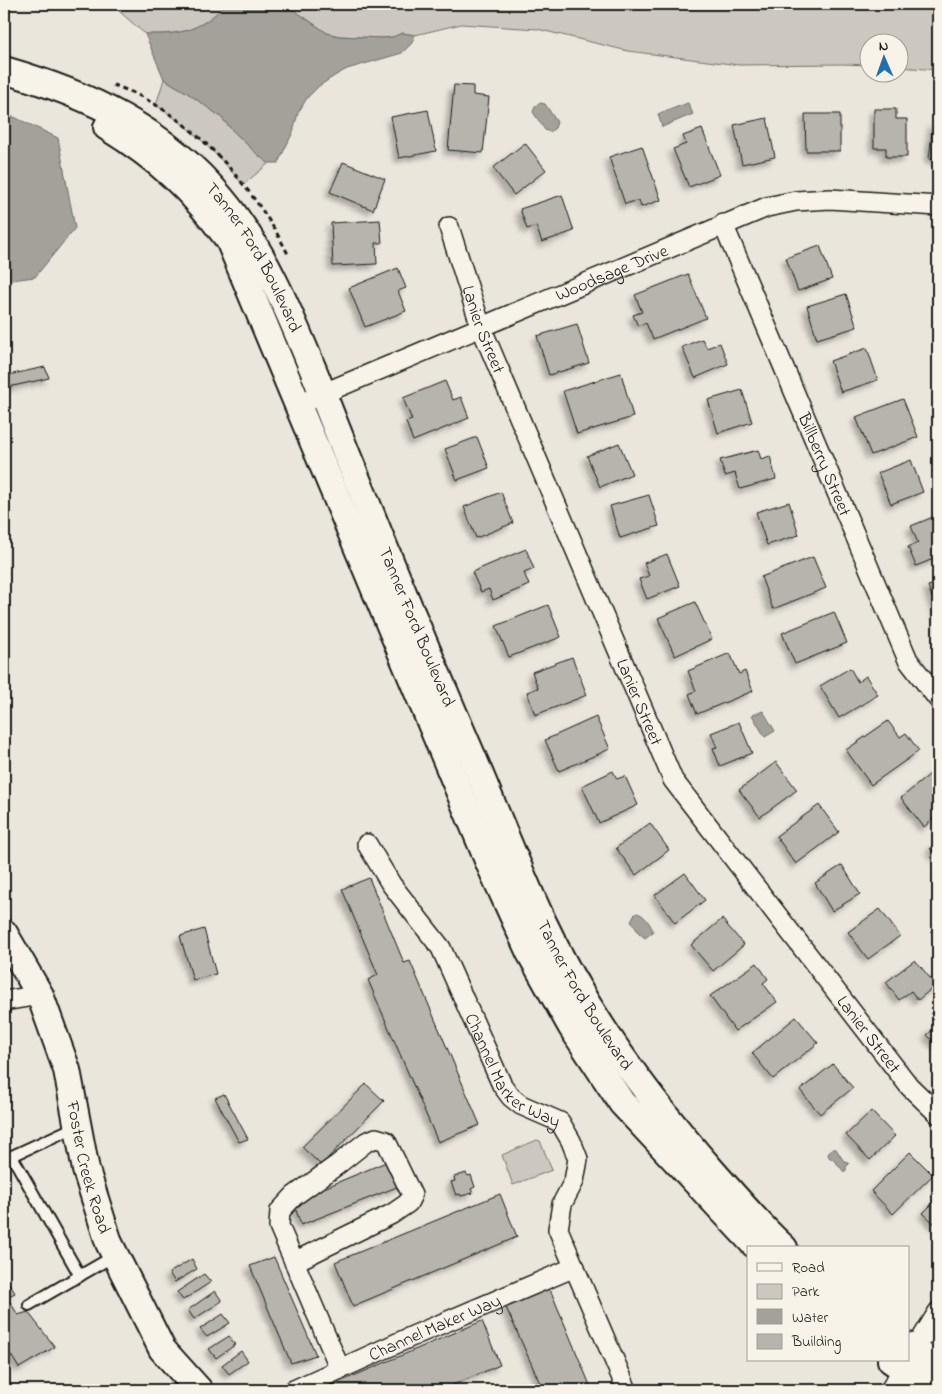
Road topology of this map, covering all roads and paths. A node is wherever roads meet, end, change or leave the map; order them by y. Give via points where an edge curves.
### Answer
1 (4, 70) edge
2 (4, 88) edge
3 (938, 206) edge
4 (723, 224) junction
5 (449, 227) dead end
6 (481, 327) junction
7 (323, 395) junction
8 (298, 404) junction
9 (938, 699) edge
10 (367, 844) dead end
11 (4, 933) edge
12 (40, 995) junction
13 (4, 1001) edge
14 (938, 1114) edge
15 (78, 1126) junction
16 (8, 1159) edge
17 (756, 1246) edge
18 (782, 1246) edge
19 (115, 1256) junction
20 (294, 1262) junction
21 (575, 1267) junction
22 (80, 1276) junction
23 (29, 1304) dead end
24 (938, 1312) edge
25 (910, 1352) edge
26 (902, 1364) edge
27 (938, 1366) edge
28 (340, 1369) junction
29 (199, 1390) edge
30 (294, 1390) edge
31 (627, 1390) edge
32 (935, 1390) edge

1 - 7 street, Tanner Ford Boulevard via 87,98 149,132 218,194 245,228 289,312
2 - 8 street, Tanner Ford Boulevard via 52,102 99,122 132,142 172,174 206,210 228,240
3 - 4 street, Woodsage Drive via 830,199 796,201 767,206
4 - 6 street, Woodsage Drive
4 - 9 street, Billberry Street via 908,660
5 - 6 street, Lanier Street
6 - 7 street, Woodsage Drive
6 - 14 street, Lanier Street via 674,780 909,1086
7 - 8 street, Woodsage Drive
7 - 18 street, Tanner Ford Boulevard via 542,921 616,1051 655,1104 761,1227
8 - 17 street, Tanner Ford Boulevard via 490,865 530,953 571,1026 622,1103
10 - 21 street, Channel Marker Way via 391,884 441,948 502,1085 521,1105 560,1122 571,1141 578,1159 574,1181 562,1204 558,1229
11 - 12 street, Foster Creek Road
12 - 13 street
12 - 15 street, Foster Creek Road via 67,1070
15 - 16 lane
15 - 19 street, Foster Creek Road via 86,1170
16 - 22 lane
19 - 22 lane
19 - 29 street, Foster Creek Road via 162,1349
20 - 20 street via 279,1226 280,1211 294,1196 366,1142 376,1138 386,1141 412,1195 408,1203
20 - 28 street
21 - 28 street, Channel Maker Way
21 - 31 street, Channel Marker Way
22 - 23 lane
24 - 25 street
26 - 27 street
26 - 32 street
28 - 30 street, Channel Maker Way

